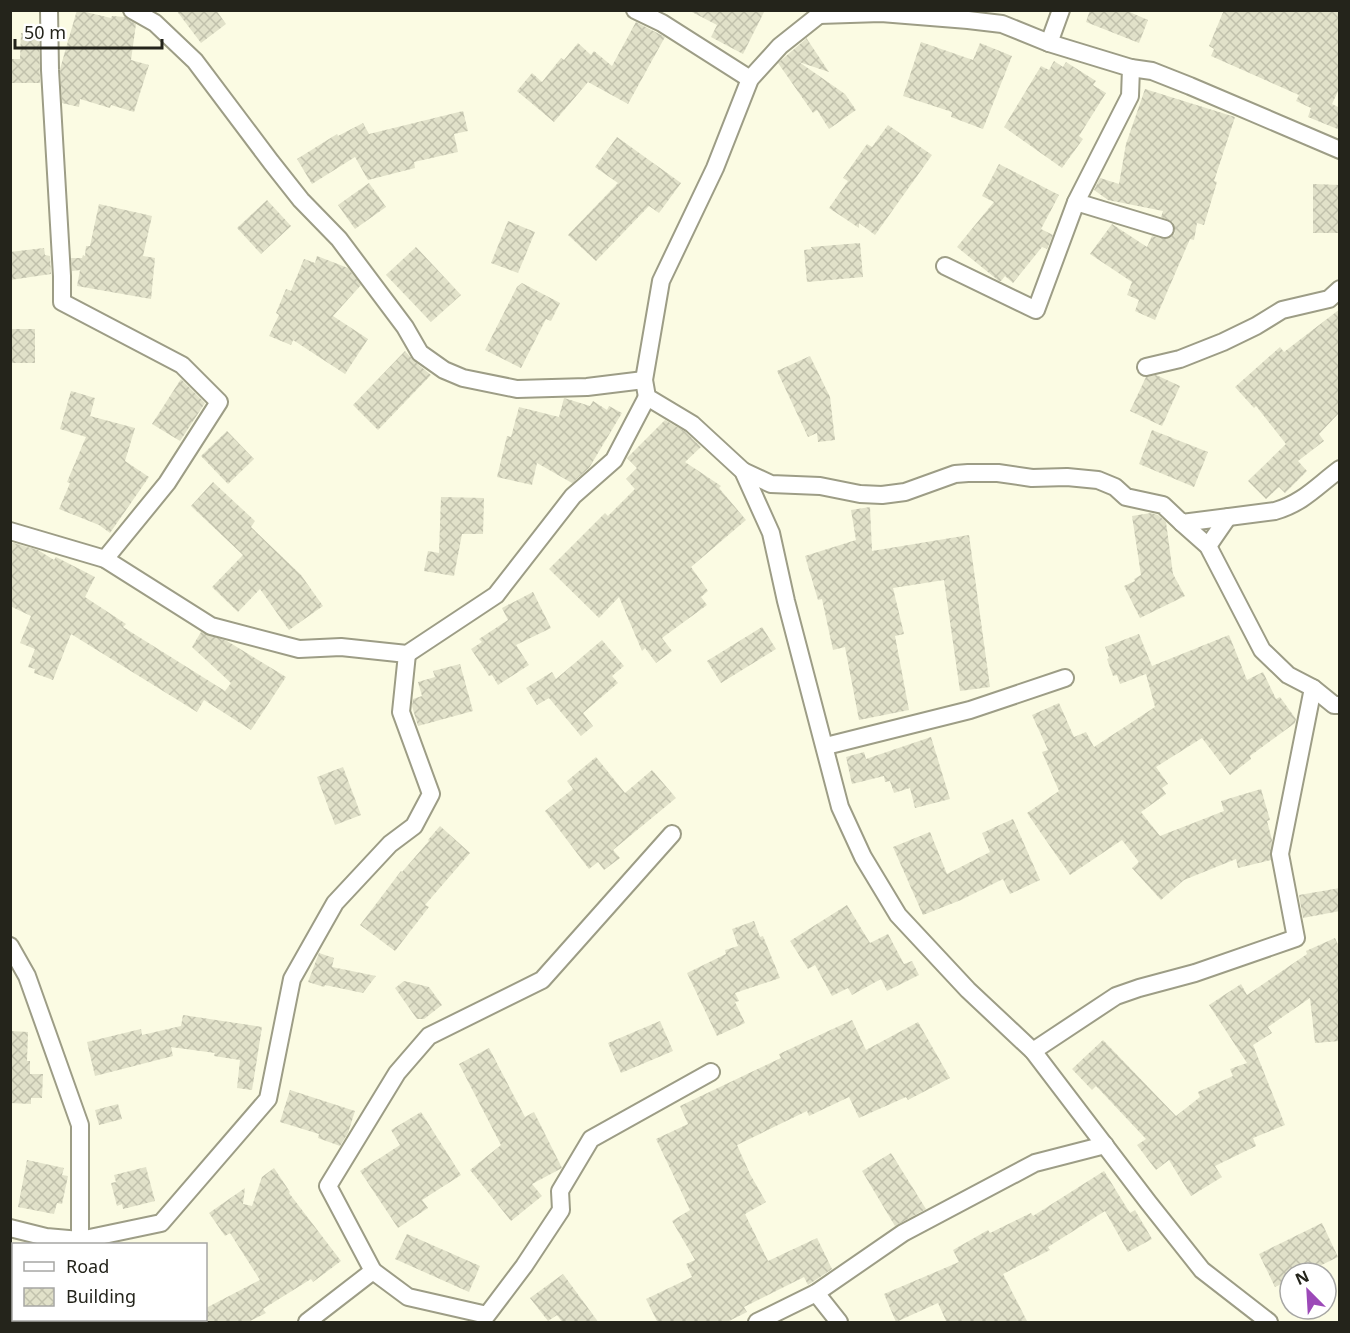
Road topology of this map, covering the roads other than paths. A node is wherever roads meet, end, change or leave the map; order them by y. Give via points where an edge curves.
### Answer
1 (49, 10) edge
2 (132, 10) edge
3 (635, 10) edge
4 (1061, 10) edge
5 (820, 13) edge
6 (1049, 43) junction
7 (1131, 68) junction
8 (750, 79) junction
9 (1340, 150) edge
10 (1076, 202) junction
11 (1165, 229) dead end
12 (945, 266) dead end
13 (1340, 289) edge
14 (1146, 367) dead end
15 (644, 380) junction
16 (646, 397) junction
17 (1340, 469) edge
18 (743, 471) junction
19 (1228, 517) junction
20 (1182, 523) junction
21 (10, 531) edge
22 (1208, 546) junction
23 (105, 559) junction
24 (407, 654) junction
25 (1065, 678) dead end
26 (1313, 688) junction
27 (1340, 705) edge
28 (826, 746) junction
29 (672, 834) dead end
30 (10, 946) edge
31 (1032, 1051) junction
32 (711, 1072) dead end
33 (1105, 1146) junction
34 (10, 1228) edge
35 (81, 1242) edge
36 (373, 1271) junction
37 (816, 1293) junction
38 (307, 1323) edge
39 (757, 1323) edge
40 (839, 1323) edge
41 (1269, 1323) edge

1 - 23 street via 62,302 182,365 219,402 167,483
2 - 15 street via 155,22 195,61 301,200 339,239 420,353 463,378 517,389
3 - 8 street
4 - 6 street
5 - 6 street via 881,13 1002,24
5 - 8 street via 780,46
6 - 7 street
7 - 9 street via 1152,71
7 - 10 street via 1130,96
8 - 15 street via 715,168 661,281
10 - 11 street
10 - 12 street via 1036,310
13 - 14 street via 1329,298 1282,310 1223,342
15 - 16 street
16 - 18 street via 692,424
16 - 24 street via 614,460 573,496 496,595
17 - 19 street via 1289,507
18 - 20 street via 771,483 882,495 905,492 961,474 1098,480 1126,497 1163,505
18 - 28 street via 771,533
19 - 20 street
19 - 22 street
20 - 22 street
21 - 23 street
22 - 26 street via 1262,650 1288,675
23 - 24 street via 211,626 298,649 341,647
24 - 35 street via 401,712 431,794 414,826 390,844 336,903 292,978 268,1099 161,1223
25 - 28 street via 970,710
26 - 27 street via 1334,705
26 - 31 street via 1280,854 1296,938 1116,996
28 - 31 street via 840,807 863,857 898,915
29 - 36 street via 542,980 429,1036 397,1074 328,1186
30 - 35 street via 27,976 80,1125
31 - 33 street
32 - 36 street via 591,1139 560,1191 561,1210 487,1316 408,1297
33 - 37 street via 1035,1163 903,1233
33 - 41 street via 1202,1270
34 - 35 street
36 - 38 street
37 - 39 street
37 - 40 street

